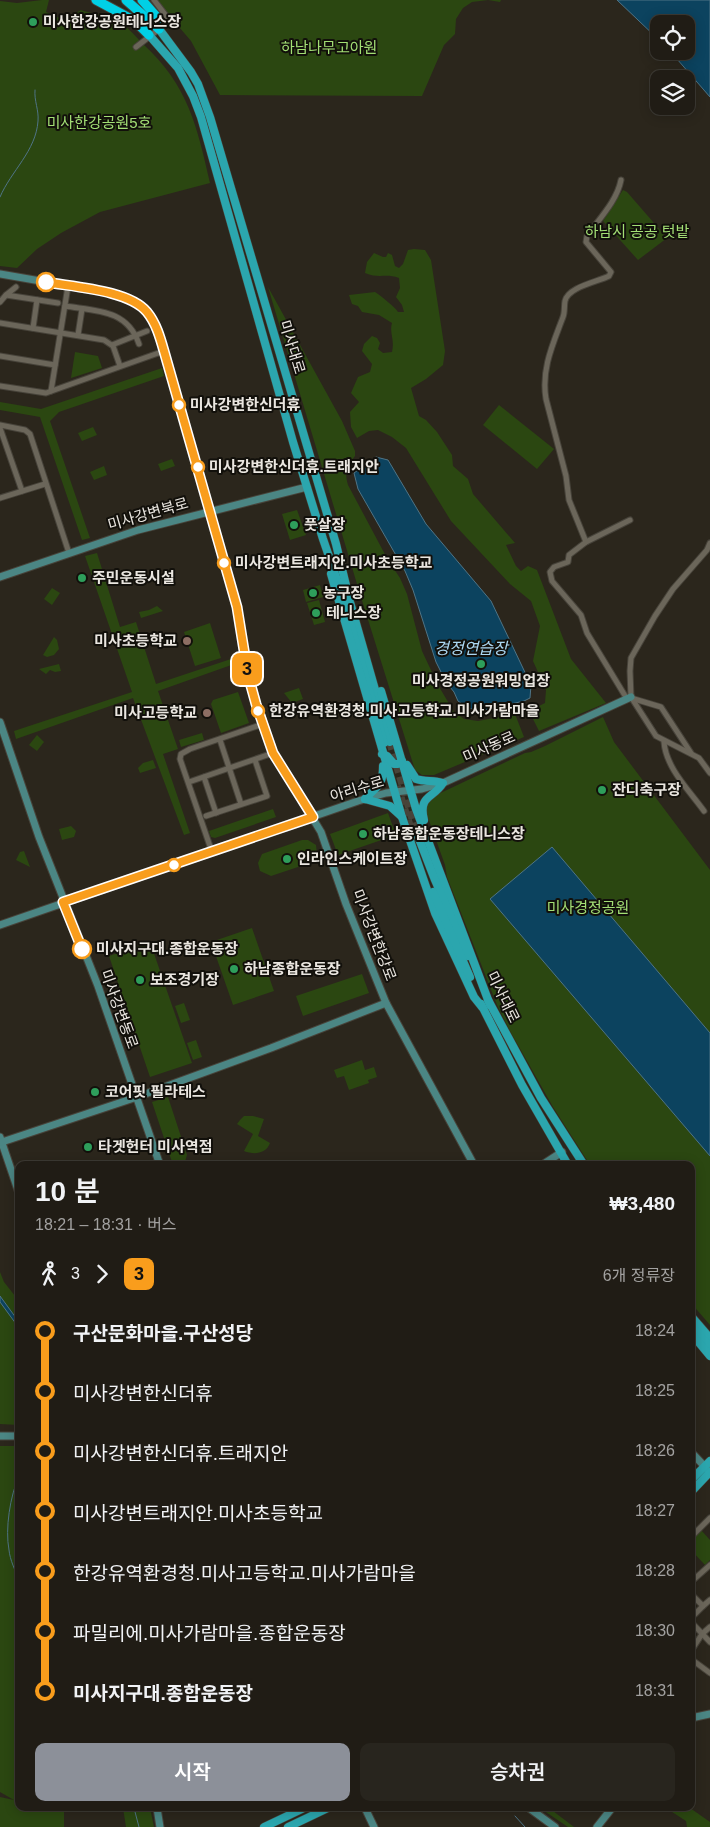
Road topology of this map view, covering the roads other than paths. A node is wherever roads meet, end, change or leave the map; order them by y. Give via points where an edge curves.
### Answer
1 (96, 0) edge
2 (126, 0) edge
3 (142, 0) edge
4 (154, 0) edge
5 (159, 29) junction
6 (150, 35) junction
7 (136, 47) dead end
8 (621, 180) dead end
9 (0, 274) edge
10 (16, 286) dead end
11 (68, 286) junction
12 (6, 295) junction
13 (37, 300) junction
14 (0, 302) edge
15 (58, 303) dead end
16 (65, 306) junction
17 (82, 309) junction
18 (0, 323) edge
19 (33, 328) junction
20 (147, 331) dead end
21 (60, 332) junction
22 (136, 335) junction
23 (78, 336) junction
24 (139, 344) dead end
25 (112, 345) junction
26 (164, 351) junction
27 (0, 356) edge
28 (55, 365) junction
29 (120, 366) junction
30 (0, 386) edge
31 (51, 391) junction
32 (0, 426) edge
33 (45, 484) junction
34 (307, 487) junction
35 (22, 491) junction
36 (0, 498) edge
37 (210, 511) junction
38 (630, 520) dead end
39 (586, 542) junction
40 (710, 543) edge
41 (336, 544) junction
42 (325, 545) junction
43 (69, 553) junction
44 (0, 577) edge
45 (629, 698) junction
46 (0, 722) edge
47 (263, 724) junction
48 (220, 740) junction
49 (664, 742) junction
50 (400, 752) junction
51 (273, 753) junction
52 (691, 753) junction
53 (383, 756) junction
54 (255, 760) junction
55 (402, 761) junction
56 (229, 768) junction
57 (709, 768) edge
58 (204, 777) junction
59 (189, 782) junction
60 (443, 783) junction
61 (410, 790) junction
62 (394, 792) junction
63 (365, 799) junction
64 (241, 804) junction
65 (704, 811) dead end
66 (216, 813) junction
67 (206, 816) dead end
68 (313, 817) junction
69 (402, 817) junction
70 (415, 832) junction
71 (212, 852) junction
72 (63, 902) junction
73 (0, 925) edge
74 (386, 1003) junction
75 (486, 1006) junction
76 (137, 1097) junction
77 (1, 1140) edge
78 (562, 1152) junction
79 (159, 1161) edge
80 (472, 1161) edge
81 (548, 1161) edge
82 (566, 1161) edge
83 (570, 1161) edge
84 (581, 1161) edge
85 (15, 1181) edge
86 (695, 1314) edge
87 (695, 1321) edge
88 (695, 1330) edge
89 (710, 1331) edge
90 (695, 1338) edge
91 (710, 1338) edge
92 (710, 1347) edge
93 (710, 1356) edge
94 (0, 1436) edge
95 (15, 1436) edge
96 (695, 1456) edge
97 (709, 1468) edge
98 (695, 1477) edge
99 (695, 1487) edge
100 (710, 1518) edge
101 (695, 1533) edge
102 (710, 1565) edge
103 (695, 1578) edge
104 (695, 1598) edge
105 (710, 1600) edge
106 (703, 1606) junction
107 (695, 1614) dead end
108 (695, 1626) edge
109 (710, 1627) edge
110 (702, 1634) junction
111 (710, 1642) edge
112 (695, 1645) edge
113 (695, 1662) edge
114 (710, 1673) edge
115 (710, 1714) edge
116 (695, 1717) edge
117 (157, 1811) edge
118 (288, 1811) edge
119 (298, 1811) edge
120 (311, 1811) edge
121 (322, 1811) edge
122 (366, 1811) edge
123 (533, 1811) edge
124 (610, 1811) edge
125 (160, 1827) edge
126 (260, 1827) edge
127 (264, 1827) edge
128 (280, 1827) edge
129 (288, 1827) edge
130 (374, 1827) edge
131 (555, 1827) edge
132 (597, 1827) edge

1 - 6 highway via 135,21
2 - 5 highway
3 - 5 highway via 156,16
4 - 5 street via 167,17 167,23
5 - 6 street
5 - 41 main road, 미사대로 via 191,72 205,104
6 - 7 street
6 - 34 main road, 미사대로 via 178,68 201,118
8 - 39 street via 609,207 586,242 611,272 596,282 580,286 567,297 564,317 546,366 546,399 569,500
9 - 11 street, 미사강변한강로
10 - 12 street
11 - 16 street
11 - 26 street, 미사강변한강로 via 115,294 136,303 152,318
12 - 13 street
12 - 14 street
13 - 15 street
13 - 19 street
16 - 17 street
16 - 21 street
17 - 22 street via 118,316
17 - 23 street
18 - 19 street
19 - 21 street
20 - 22 street
21 - 23 street
21 - 28 street
22 - 24 street
22 - 25 street
23 - 25 street via 104,340
25 - 29 street
26 - 29 street
26 - 37 street, 미사강변한강로
27 - 28 street
28 - 31 street
29 - 31 street
30 - 31 street
32 - 33 street via 28,432
32 - 35 street
33 - 35 street
33 - 43 street
34 - 37 street, 미사강변북로
34 - 42 main road, 미사대로
35 - 36 street
37 - 43 street, 미사강변북로
37 - 47 street, 미사강변한강로 via 237,607 248,675
38 - 39 street
39 - 45 street via 569,555 568,562 552,569 550,576 581,615 587,633
40 - 45 street via 673,589 640,640 631,658
41 - 42 main road, 미사대로 via 387,742
41 - 50 main road
42 - 53 main road via 331,578
43 - 44 street, 미사강변북로
45 - 49 street via 652,731
45 - 52 street via 661,707
45 - 60 street, 미사동로
46 - 72 street, 미사강변동로
47 - 48 street
47 - 51 street, 미사강변한강로
48 - 56 street
48 - 59 street via 181,754
49 - 52 street
49 - 65 street via 671,766
50 - 55 main road
50 - 60 main road via 416,779
51 - 54 street
51 - 68 street, 미사강변한강로
52 - 57 street
53 - 55 main road via 394,764
53 - 62 main road
53 - 63 main road via 382,782
54 - 56 street
54 - 64 street via 267,796
55 - 61 main road
56 - 58 street
56 - 64 street
58 - 59 street
58 - 66 street
59 - 71 street
60 - 61 street, 미사동로
60 - 70 main road via 438,791 425,798
61 - 62 street, 아리수로
61 - 70 main road
62 - 63 street, 아리수로
62 - 69 main road
63 - 68 street, 아리수로
63 - 69 main road via 390,806
64 - 66 street
66 - 67 street
68 - 71 street, 아리수로
68 - 74 street, 미사강변한강로
69 - 70 main road
70 - 75 main road, 미사대로
70 - 75 main road via 435,912 474,997
71 - 72 street, 아리수로
72 - 73 street, 아리수로
72 - 76 street, 미사강변동로 via 98,986
74 - 76 street
74 - 80 street, 미사강변한강로
75 - 78 main road, 미사대로 via 522,1085
75 - 84 main road, 미사대로
76 - 77 street
76 - 79 street, 미사강변동로
77 - 85 street
78 - 81 street
78 - 82 main road, 미사대로
78 - 83 main road, 미사대로
86 - 89 main road
87 - 91 main road
88 - 92 main road
90 - 93 main road
94 - 95 street
96 - 97 street
97 - 98 main road
97 - 99 main road
100 - 101 street
102 - 103 street
104 - 106 street
105 - 106 street
106 - 107 street
108 - 110 street
109 - 110 street
110 - 111 street
110 - 112 street
113 - 114 street
115 - 116 street
117 - 125 street
118 - 126 main road
119 - 127 main road
120 - 128 main road
121 - 129 main road
122 - 130 street
123 - 131 street
124 - 132 street

